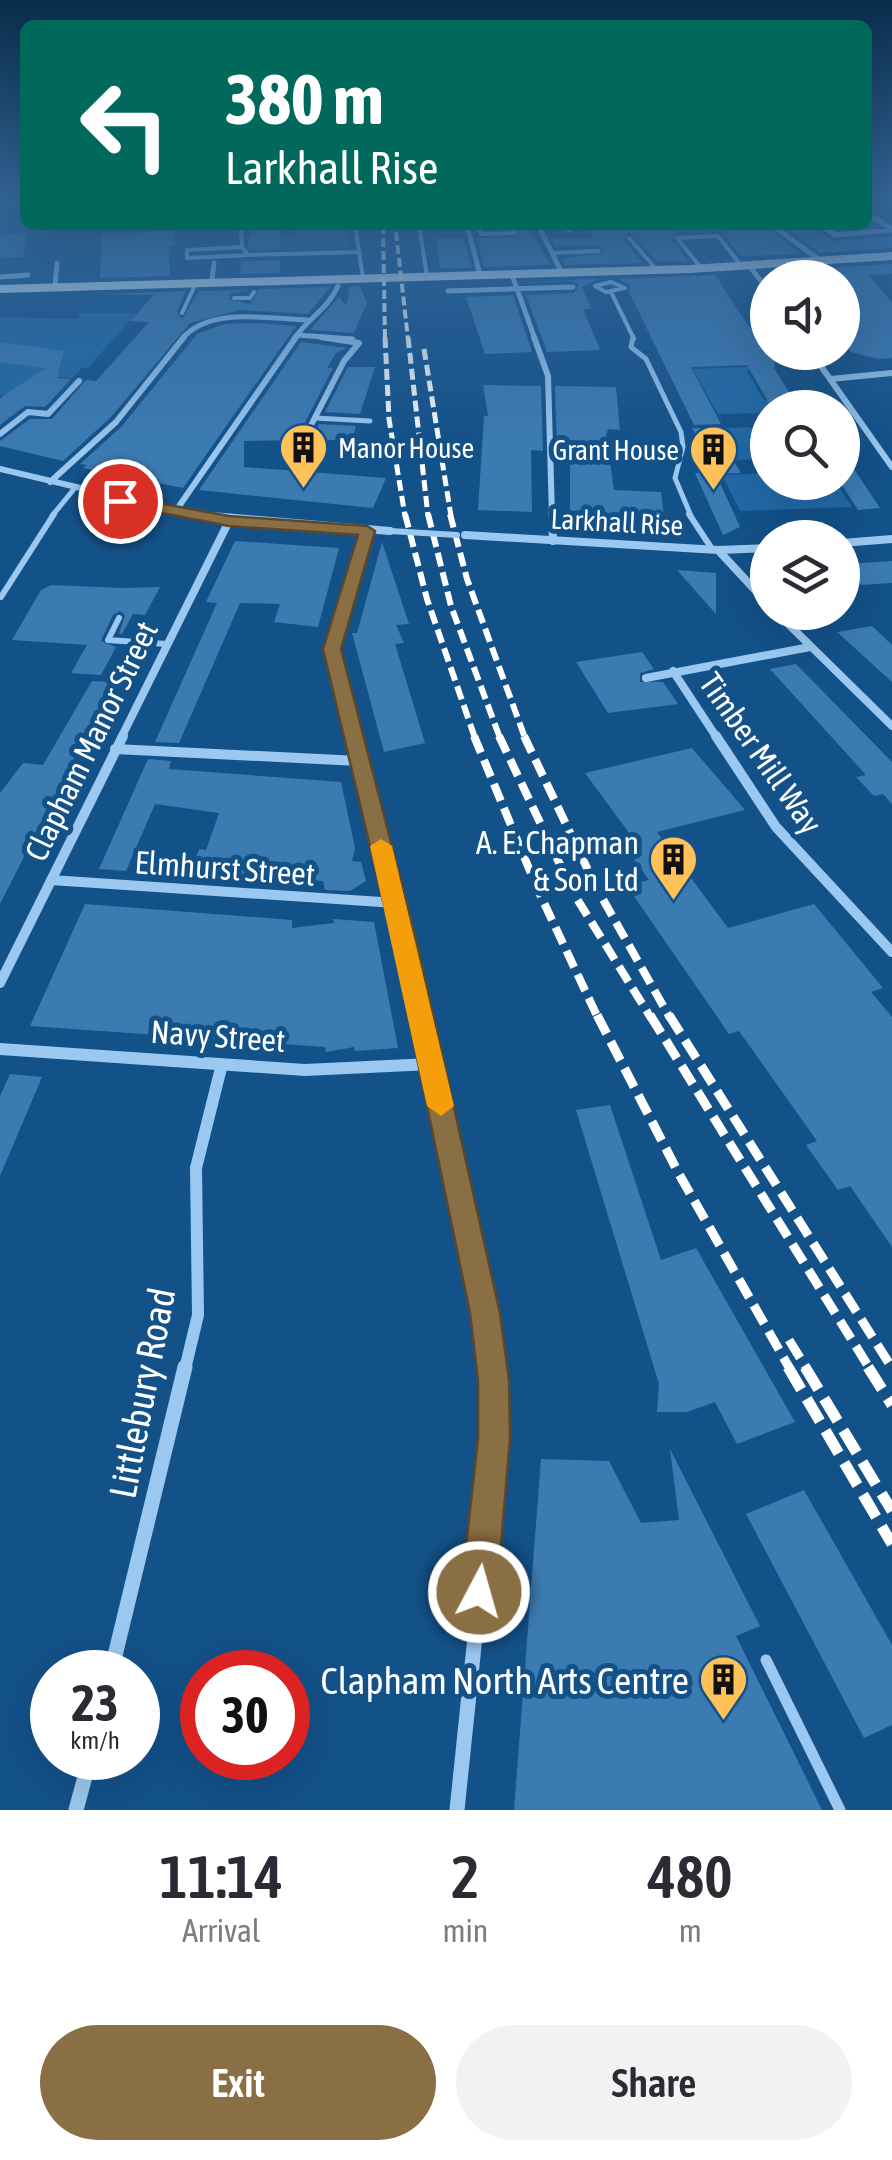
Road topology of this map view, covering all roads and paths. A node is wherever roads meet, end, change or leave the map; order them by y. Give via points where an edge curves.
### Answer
1 (55, 281) edge
2 (162, 281) edge
3 (196, 281) edge
4 (249, 281) edge
5 (275, 281) edge
6 (514, 281) edge
7 (615, 281) edge
8 (612, 282) junction
9 (54, 286) junction
10 (338, 286) dead end
11 (573, 287) dead end
12 (0, 289) edge
13 (516, 290) junction
14 (448, 291) dead end
15 (254, 292) dead end
16 (611, 292) junction
17 (234, 298) dead end
18 (182, 313) dead end
19 (307, 320) junction
20 (297, 335) junction
21 (824, 370) edge
22 (892, 373) edge
23 (830, 379) junction
24 (79, 381) dead end
25 (315, 418) junction
26 (370, 421) dead end
27 (0, 434) edge
28 (306, 435) dead end
29 (892, 467) edge
30 (0, 470) edge
31 (50, 482) junction
32 (74, 489) junction
33 (176, 512) junction
34 (229, 521) junction
35 (367, 531) junction
36 (390, 532) joint
37 (461, 535) joint
38 (892, 538) edge
39 (552, 540) junction
40 (860, 541) edge
41 (750, 548) edge
42 (716, 549) junction
43 (750, 587) edge
44 (1, 598) edge
45 (119, 618) dead end
46 (794, 630) edge
47 (167, 644) junction
48 (810, 646) junction
49 (673, 671) junction
50 (646, 678) dead end
51 (892, 726) edge
52 (114, 749) junction
53 (359, 761) junction
54 (51, 880) junction
55 (396, 904) junction
56 (892, 952) edge
57 (0, 984) edge
58 (0, 1049) edge
59 (222, 1064) junction
60 (431, 1064) junction
61 (116, 1650) edge
62 (766, 1660) dead end
63 (84, 1780) edge
64 (76, 1810) edge
65 (458, 1810) edge
66 (840, 1810) edge

1 - 9 street
2 - 9 main road
3 - 18 lane
4 - 5 main road
6 - 13 street
7 - 8 lane
8 - 16 lane via 625,288
8 - 16 lane via 595,286
9 - 12 main road
10 - 19 street via 329,306
11 - 13 street
13 - 14 street
13 - 39 street via 548,376
15 - 17 lane
16 - 42 lane via 634,338 631,347 646,359 685,444 675,477 692,520
19 - 20 street
19 - 31 street via 224,318 192,327 116,422
20 - 25 street via 358,341
20 - 33 street
21 - 23 street
22 - 23 street
23 - 29 street
24 - 27 street via 48,414 28,412
25 - 26 lane
25 - 28 street
30 - 31 street
31 - 32 street
32 - 33 street
32 - 44 lane via 38,532
33 - 34 street
34 - 35 street
34 - 47 street, Clapham Manor Street
35 - 36 street
35 - 53 street via 332,649
36 - 37 lane, bridge
37 - 39 street, Larkhall Rise
38 - 40 street
39 - 42 street, Larkhall Rise
41 - 42 street, Larkhall Rise
42 - 43 street
45 - 47 lane via 108,640
46 - 48 street
47 - 52 street, Clapham Manor Street
48 - 49 street
48 - 51 street
49 - 50 street
49 - 56 street, Timber Mill Way via 776,827
52 - 53 street
52 - 54 street, Clapham Manor Street
53 - 55 street
54 - 55 street, Elmhurst Street
54 - 57 street, Clapham Manor Street
55 - 60 street
58 - 59 street, Navy Street
59 - 60 street, Navy Street via 358,1071
59 - 61 street, Littlebury Road via 196,1168 198,1315
60 - 65 street via 494,1380 492,1473
62 - 66 lane
63 - 64 street

